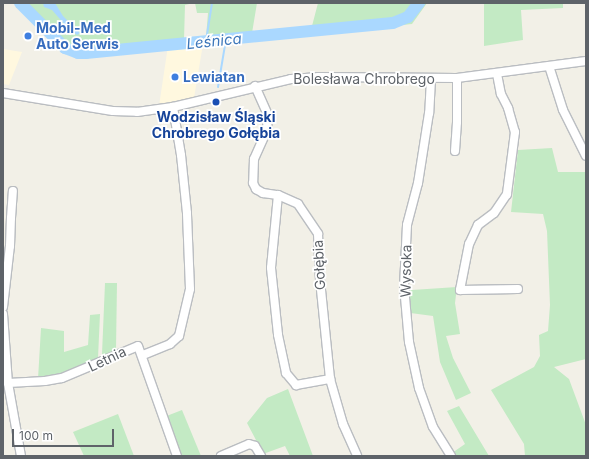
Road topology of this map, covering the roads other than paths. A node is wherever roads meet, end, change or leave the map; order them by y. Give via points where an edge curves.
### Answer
1 (586, 61) edge
2 (549, 66) junction
3 (497, 74) junction
4 (457, 78) junction
5 (431, 79) junction
6 (255, 86) junction
7 (3, 93) edge
8 (173, 108) junction
9 (455, 151) dead end
10 (586, 156) edge
11 (14, 191) dead end
12 (278, 195) junction
13 (518, 289) dead end
14 (3, 307) edge
15 (3, 314) edge
16 (143, 355) junction
17 (330, 379) junction
18 (8, 383) junction
19 (21, 456) edge
20 (177, 456) edge
21 (221, 456) edge
22 (261, 456) edge
23 (357, 456) edge
24 (451, 456) edge

1 - 2 street, Bolesława Chrobrego
2 - 3 street, Bolesława Chrobrego
2 - 10 street via 563,110
3 - 4 street, Bolesława Chrobrego
3 - 13 street via 501,94 515,132 507,194 494,213 478,225 469,244 460,290
4 - 5 street, Bolesława Chrobrego
4 - 9 street
5 - 6 street, Bolesława Chrobrego via 319,77
5 - 24 street, Wysoka via 429,113 418,183 407,225 404,286 409,342 419,388 433,427
6 - 8 street, Bolesława Chrobrego
6 - 12 street, Gołębia via 268,115 267,130 254,159 253,183 256,189 263,193
7 - 8 street, Bolesława Chrobrego via 113,111 137,112
8 - 16 street via 188,213 190,290 179,336 170,344
11 - 14 street
12 - 17 street, Gołębia via 298,204 318,234
12 - 17 street via 271,268 278,334 286,374 296,385
15 - 18 street
16 - 18 street, Letnia via 138,346 69,376 45,381
16 - 20 street, Letnia via 161,416
17 - 23 street, Gołębia via 343,424
18 - 19 street
21 - 22 street via 250,444 255,446

